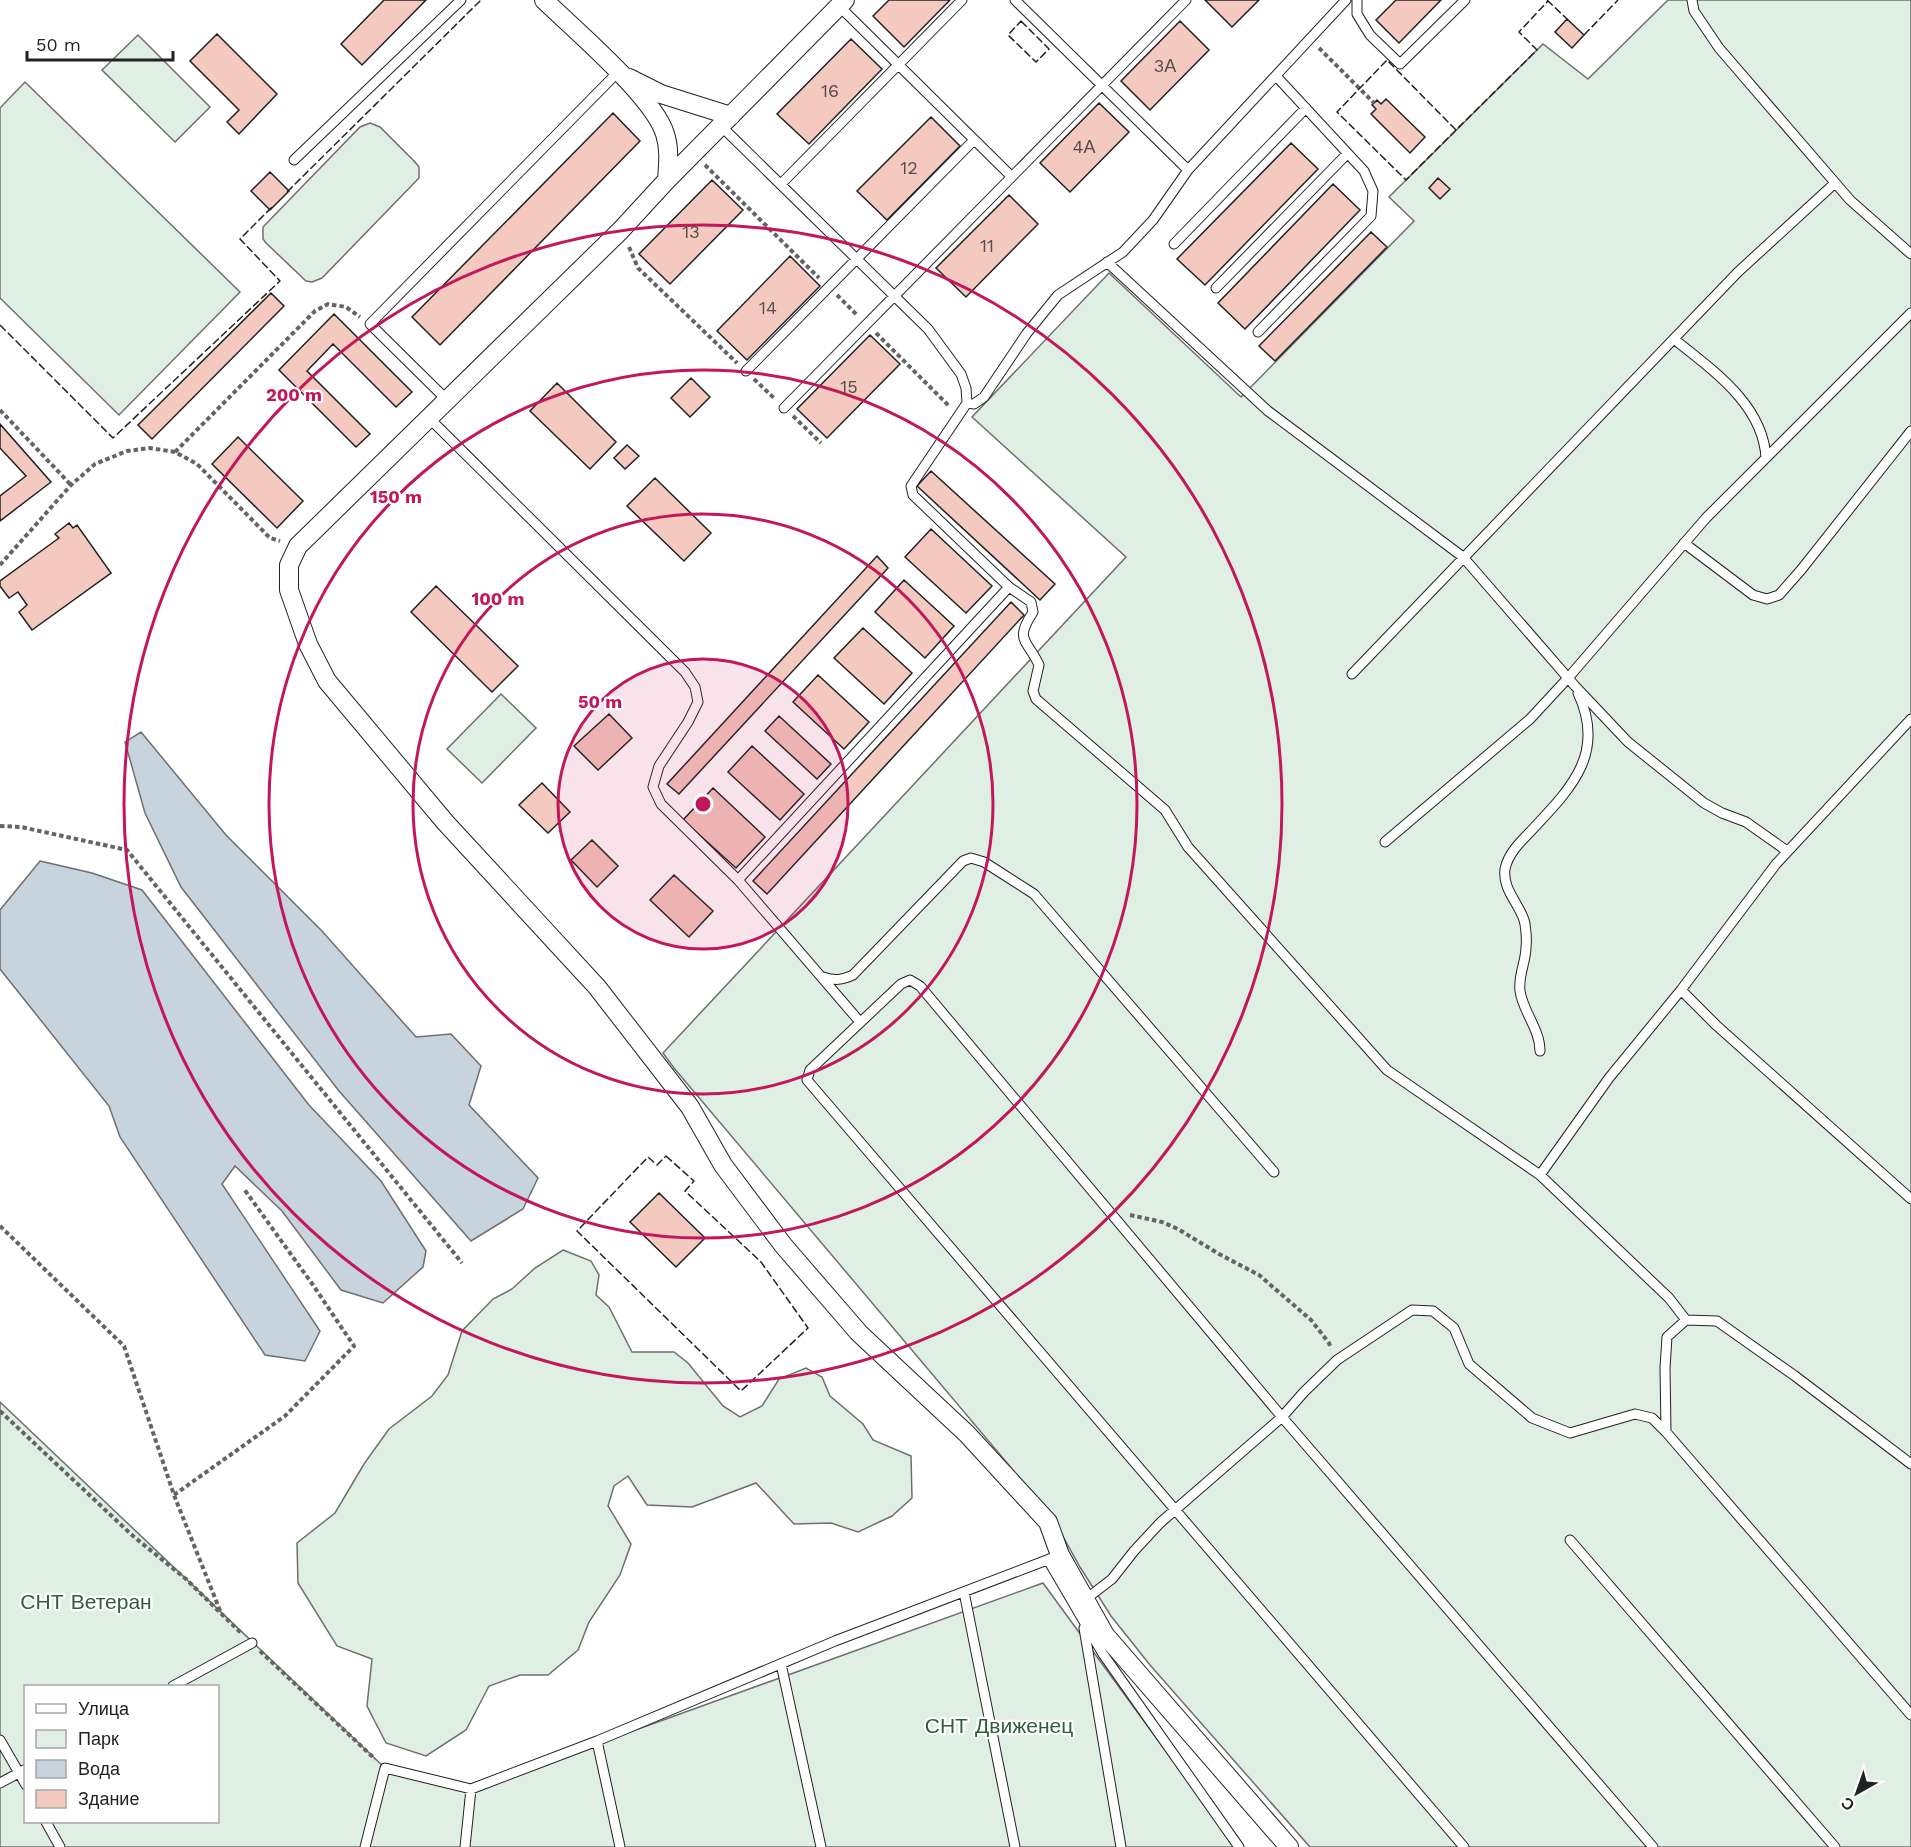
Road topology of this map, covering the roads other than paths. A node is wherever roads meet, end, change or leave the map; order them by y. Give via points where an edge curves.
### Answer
1 (461, 0) edge
2 (544, 0) edge
3 (962, 0) edge
4 (1015, 0) edge
5 (1186, 0) edge
6 (1346, 0) edge
7 (1357, 0) edge
8 (1465, 0) edge
9 (1692, 0) edge
10 (842, 3) edge
11 (898, 64) junction
12 (618, 72) junction
13 (1276, 76) junction
14 (1102, 85) junction
15 (1306, 108) junction
16 (726, 121) junction
17 (974, 140) junction
18 (1347, 154) junction
19 (294, 160) dead end
20 (1188, 170) junction
21 (1012, 177) junction
22 (667, 180) junction
23 (1835, 183) junction
24 (781, 184) junction
25 (1174, 244) dead end
26 (1911, 254) edge
27 (857, 259) junction
28 (1107, 262) junction
29 (1216, 288) dead end
30 (894, 296) junction
31 (1911, 313) edge
32 (1258, 332) dead end
33 (1674, 339) junction
34 (746, 371) road end
35 (448, 401) junction
36 (967, 403) junction
37 (784, 408) road end
38 (430, 420) junction
39 (1911, 431) edge
40 (1766, 458) junction
41 (1684, 543) junction
42 (1463, 557) junction
43 (1009, 586) junction
44 (1352, 674) dead end
45 (1572, 682) junction
46 (1911, 718) edge
47 (1385, 842) dead end
48 (1787, 851) junction
49 (738, 880) junction
50 (821, 976) junction
51 (1681, 990) junction
52 (860, 1022) junction
53 (1540, 1051) dead end
54 (1274, 1172) dead end
55 (1540, 1175) junction
56 (1911, 1198) edge
57 (1686, 1320) junction
58 (1282, 1417) junction
59 (1666, 1432) junction
60 (1911, 1464) edge
61 (1175, 1510) junction
62 (1570, 1539) dead end
63 (1054, 1557) junction
64 (964, 1592) junction
65 (1086, 1599) junction
66 (1083, 1619) junction
67 (252, 1643) road end
68 (781, 1664) junction
69 (175, 1685) edge
70 (1911, 1715) edge
71 (0, 1740) edge
72 (597, 1741) junction
73 (22, 1771) edge
74 (0, 1783) edge
75 (471, 1789) junction
76 (47, 1823) edge
77 (60, 1847) edge
78 (365, 1847) edge
79 (465, 1847) edge
80 (620, 1847) edge
81 (822, 1847) edge
82 (1015, 1847) edge
83 (1121, 1847) edge
84 (1239, 1847) edge
85 (1289, 1847) edge
86 (1464, 1847) edge
87 (1653, 1847) edge
88 (1836, 1847) edge

1 - 19 lane
2 - 12 street
3 - 11 lane
4 - 14 lane
5 - 14 lane
6 - 13 lane
7 - 8 lane via 1357,14 1370,35 1400,64
9 - 23 lane via 1694,11 1719,48
10 - 11 lane
10 - 16 street
11 - 17 lane
11 - 24 lane
12 - 16 street
12 - 22 street via 650,107 665,132 669,153
12 - 35 lane via 370,324
13 - 15 lane
13 - 20 lane
14 - 20 lane
14 - 21 lane
15 - 18 lane
15 - 25 lane
16 - 22 street
16 - 24 lane
17 - 21 lane
17 - 27 lane
18 - 29 lane
18 - 32 lane via 1364,171 1373,191 1371,216
20 - 28 lane via 1153,220 1123,252
21 - 30 lane
22 - 35 street
23 - 26 lane
23 - 33 lane via 1738,272
24 - 27 lane
27 - 30 lane
27 - 34 lane
28 - 36 lane via 1058,295 984,397 974,404
28 - 42 lane via 1268,411
30 - 36 lane via 928,329 961,374
30 - 37 lane
31 - 40 lane
33 - 40 lane via 1730,386 1754,416 1765,441
33 - 42 lane
35 - 38 street
36 - 43 lane via 916,476 911,486 913,495
38 - 49 lane via 685,672 695,687 698,702 658,766 653,786 661,804
38 - 63 street via 298,546 289,565 289,590 308,644 327,681 445,822 597,987 690,1107 723,1165 783,1245 859,1332 967,1434 1048,1522
39 - 41 lane via 1779,595 1767,599 1753,595
40 - 41 lane
41 - 45 lane
42 - 44 lane
42 - 45 lane
43 - 49 lane
43 - 55 lane via 1030,602 1033,612 1023,627 1023,637 1039,665 1033,691 1036,699 1165,810 1188,847 1387,1070
45 - 47 lane
45 - 48 lane via 1628,742 1704,803 1746,822
45 - 53 lane via 1586,709 1589,738 1582,766 1568,791 1514,849 1505,870 1509,894 1525,921 1527,948 1520,971 1520,993
46 - 48 lane
48 - 51 lane
49 - 50 lane
50 - 52 lane
50 - 54 lane via 842,980 854,975 963,861 971,858 984,862 1034,894
51 - 55 lane via 1609,1078
51 - 56 lane
52 - 58 lane via 901,984 910,980 920,986
52 - 61 lane via 810,1070 807,1080
55 - 57 lane via 1669,1298
57 - 59 lane via 1667,1337
57 - 60 lane via 1717,1321
58 - 59 lane via 1337,1360 1412,1310 1433,1311 1454,1328 1469,1364 1532,1418 1570,1433 1635,1414 1652,1418
58 - 61 lane
58 - 87 lane
59 - 70 lane
61 - 65 lane via 1112,1579
61 - 86 lane
62 - 88 lane
63 - 64 lane
63 - 65 street
63 - 66 lane
64 - 68 lane
64 - 82 lane
65 - 85 street via 1105,1635
66 - 83 lane
66 - 84 lane via 1103,1654
67 - 69 lane
68 - 72 lane
68 - 81 lane
71 - 73 lane
72 - 75 lane
72 - 80 lane
73 - 74 lane
75 - 78 lane via 384,1768
75 - 79 lane
76 - 77 lane

